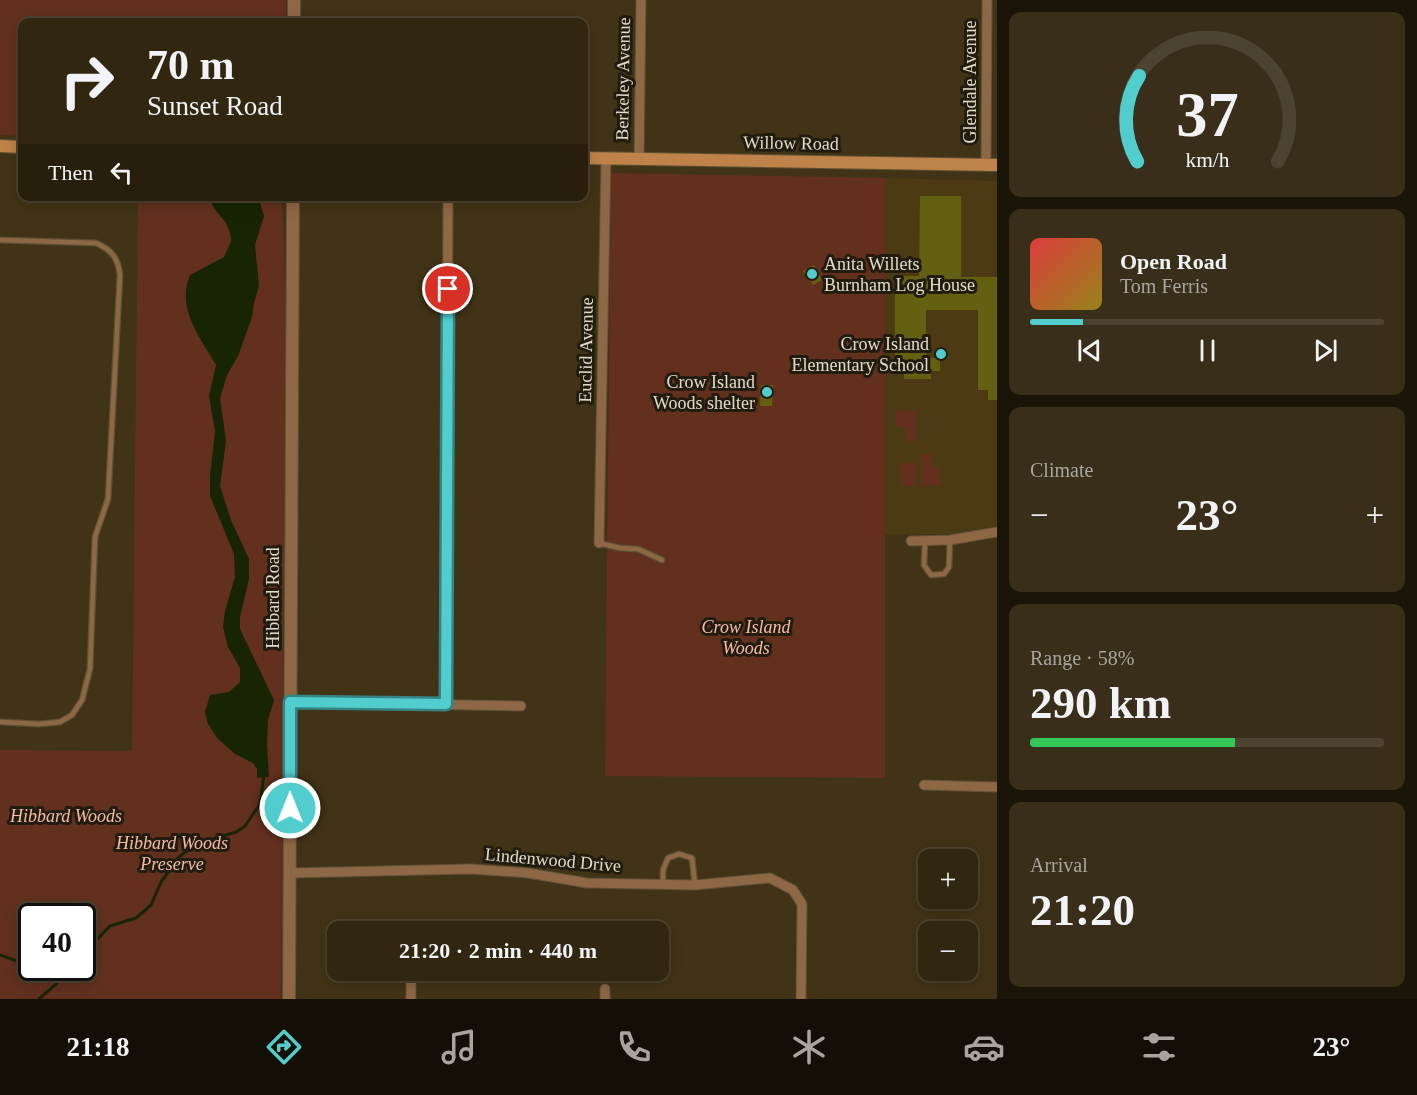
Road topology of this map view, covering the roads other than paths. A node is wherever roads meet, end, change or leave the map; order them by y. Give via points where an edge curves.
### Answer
1 (294, 0) edge
2 (641, 0) edge
3 (987, 0) edge
4 (294, 18) edge
5 (986, 65) junction
6 (997, 65) edge
7 (0, 146) edge
8 (18, 147) edge
9 (588, 158) edge
10 (606, 158) junction
11 (639, 158) junction
12 (992, 165) edge
13 (293, 201) edge
14 (448, 201) edge
15 (0, 240) edge
16 (997, 532) edge
17 (950, 540) junction
18 (911, 541) dead end
19 (925, 542) junction
20 (599, 543) joint
21 (662, 560) dead end
22 (290, 702) junction
23 (446, 704) junction
24 (521, 706) dead end
25 (0, 722) edge
26 (924, 785) dead end
27 (997, 787) edge
28 (290, 873) junction
29 (663, 884) junction
30 (695, 885) junction
31 (411, 981) edge
32 (289, 999) edge
33 (411, 999) edge
34 (801, 999) edge

1 - 4 street
2 - 11 street, Berkeley Avenue
3 - 5 street, Glendale Avenue
5 - 6 lane
5 - 12 street, Glendale Avenue
7 - 8 main road
9 - 10 main road, Willow Road
10 - 11 main road, Willow Road
10 - 20 street, Euclid Avenue
11 - 12 main road, Willow Road
13 - 22 street, Hibbard Road
14 - 23 street
15 - 25 lane via 96,243 109,249 118,261 120,274 108,499 95,537 90,669 82,700 72,715 60,722
16 - 17 street
17 - 19 street
17 - 19 lane via 949,567 944,574 931,574 924,565
18 - 19 street
20 - 21 lane via 638,549
22 - 23 street
22 - 28 street, Hibbard Road
23 - 24 street
26 - 27 street
28 - 29 street, Lindenwood Drive via 471,869 587,883
28 - 32 street, Hibbard Road
29 - 30 street, Lindenwood Drive
29 - 30 lane via 668,858 679,854 692,858
30 - 34 street, Lindenwood Drive via 770,878 793,890 802,904
31 - 33 street

